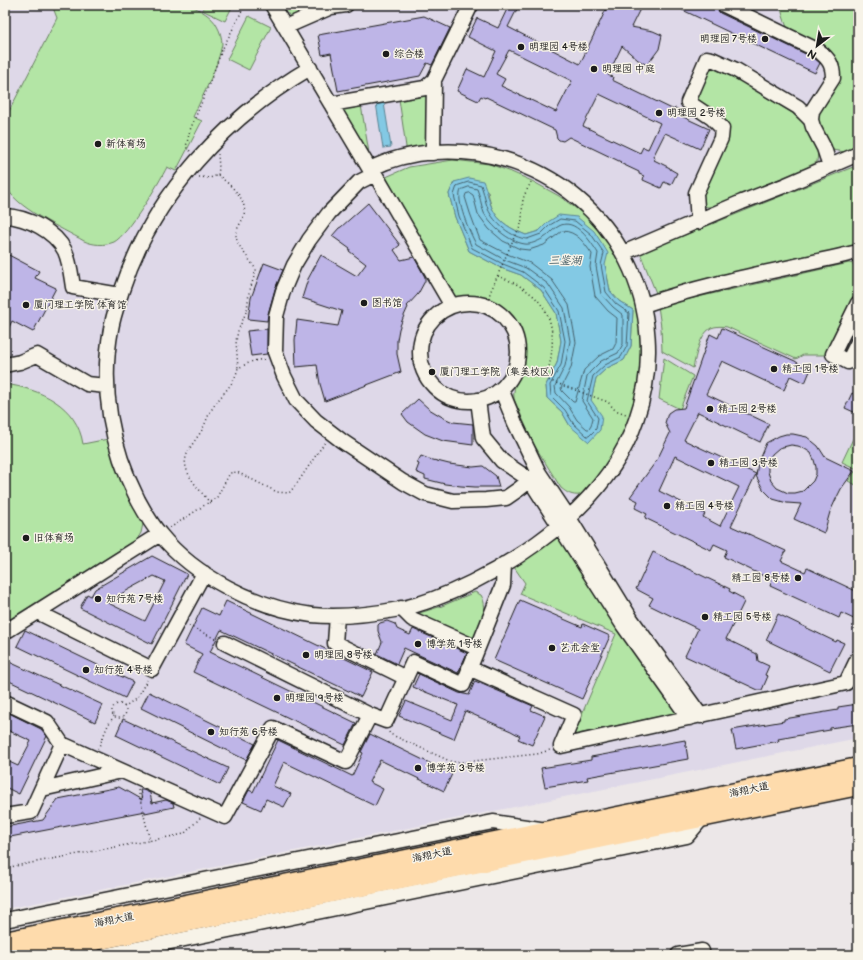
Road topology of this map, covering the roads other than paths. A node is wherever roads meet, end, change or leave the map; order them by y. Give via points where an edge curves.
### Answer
1 (272, 5) edge
2 (346, 5) edge
3 (471, 5) edge
4 (724, 5) edge
5 (285, 27) junction
6 (310, 68) junction
7 (434, 80) junction
8 (331, 104) junction
9 (811, 120) junction
10 (433, 153) junction
11 (858, 154) edge
12 (830, 166) junction
13 (372, 172) junction
14 (5, 216) edge
15 (698, 222) junction
16 (858, 252) edge
17 (623, 253) junction
18 (120, 295) junction
19 (858, 303) edge
20 (644, 305) junction
21 (452, 306) junction
22 (858, 342) edge
23 (5, 365) edge
24 (106, 386) junction
25 (501, 389) junction
26 (478, 400) junction
27 (534, 477) junction
28 (564, 522) junction
29 (160, 534) junction
30 (504, 564) junction
31 (204, 573) junction
32 (401, 608) junction
33 (37, 612) junction
34 (337, 616) junction
35 (5, 632) edge
36 (225, 643) road end
37 (478, 648) junction
38 (858, 658) edge
39 (469, 668) junction
40 (406, 678) junction
41 (5, 702) edge
42 (370, 715) junction
43 (695, 717) junction
44 (62, 744) junction
45 (858, 768) edge
46 (129, 774) junction
47 (858, 785) edge
48 (42, 788) junction
49 (858, 793) edge
50 (806, 796) junction
51 (5, 816) edge
52 (703, 817) junction
53 (550, 831) junction
54 (203, 910) junction
55 (5, 920) edge
56 (5, 942) edge
57 (702, 951) dead end
58 (22, 955) edge
59 (107, 955) edge
60 (678, 955) edge

1 - 5 street
2 - 5 street via 331,7
3 - 7 street
4 - 9 street via 819,51 828,59 833,78 812,111
5 - 6 street
6 - 8 street
6 - 18 street via 231,126 197,160 151,225 127,274
7 - 8 street via 425,88
7 - 10 street
8 - 13 street
9 - 12 street
9 - 15 street via 792,103 736,70 707,58 688,102 712,118 722,128 722,133 696,193
10 - 13 street via 388,161
10 - 17 street via 476,153 536,171 577,196 602,223
11 - 12 street
12 - 15 street
13 - 21 street
13 - 27 street via 329,213 294,265 283,291 276,316 275,352 296,400 331,433 371,462 425,494 454,501 506,498
14 - 18 street via 14,216 52,234 64,250 70,266 73,287
15 - 17 street
16 - 20 street via 670,296
17 - 20 street via 635,277
18 - 24 street via 111,325
19 - 22 street via 833,354 848,362
20 - 28 street via 648,363 637,418 622,452 610,471
21 - 25 street via 466,303 487,306 502,316 514,331 518,350 515,368
21 - 26 street via 439,312 426,327 420,346 421,365 430,383 437,390 464,401
23 - 24 street via 37,355 87,384
24 - 29 street via 112,430 120,459 140,502
25 - 26 street
25 - 27 street
26 - 27 street via 483,438 502,461
27 - 28 street
28 - 30 street
28 - 43 street via 623,625
29 - 31 street
29 - 33 street
30 - 32 street via 431,600
30 - 37 street via 503,585
31 - 33 street via 152,668
31 - 34 street via 227,587 266,604 311,615
32 - 34 street
32 - 37 street via 412,618
33 - 35 street
34 - 40 street via 335,643
36 - 42 street
37 - 39 street
38 - 43 street via 846,683
39 - 40 street via 463,684 413,662
39 - 43 street via 574,716 561,746
40 - 42 street via 386,721
41 - 44 street via 47,722
42 - 46 street via 346,762 273,728 226,817
44 - 46 street
44 - 48 street
45 - 53 highway, 海翔大道
46 - 48 street
47 - 50 highway, 海翔大道
48 - 51 street via 31,812
49 - 50 highway
50 - 52 highway, 海翔大道
52 - 54 highway, 海翔大道
52 - 59 street via 687,836
53 - 54 highway, 海翔大道
53 - 55 street via 493,822
54 - 56 highway, 海翔大道
54 - 58 highway, 海翔大道
57 - 60 street

